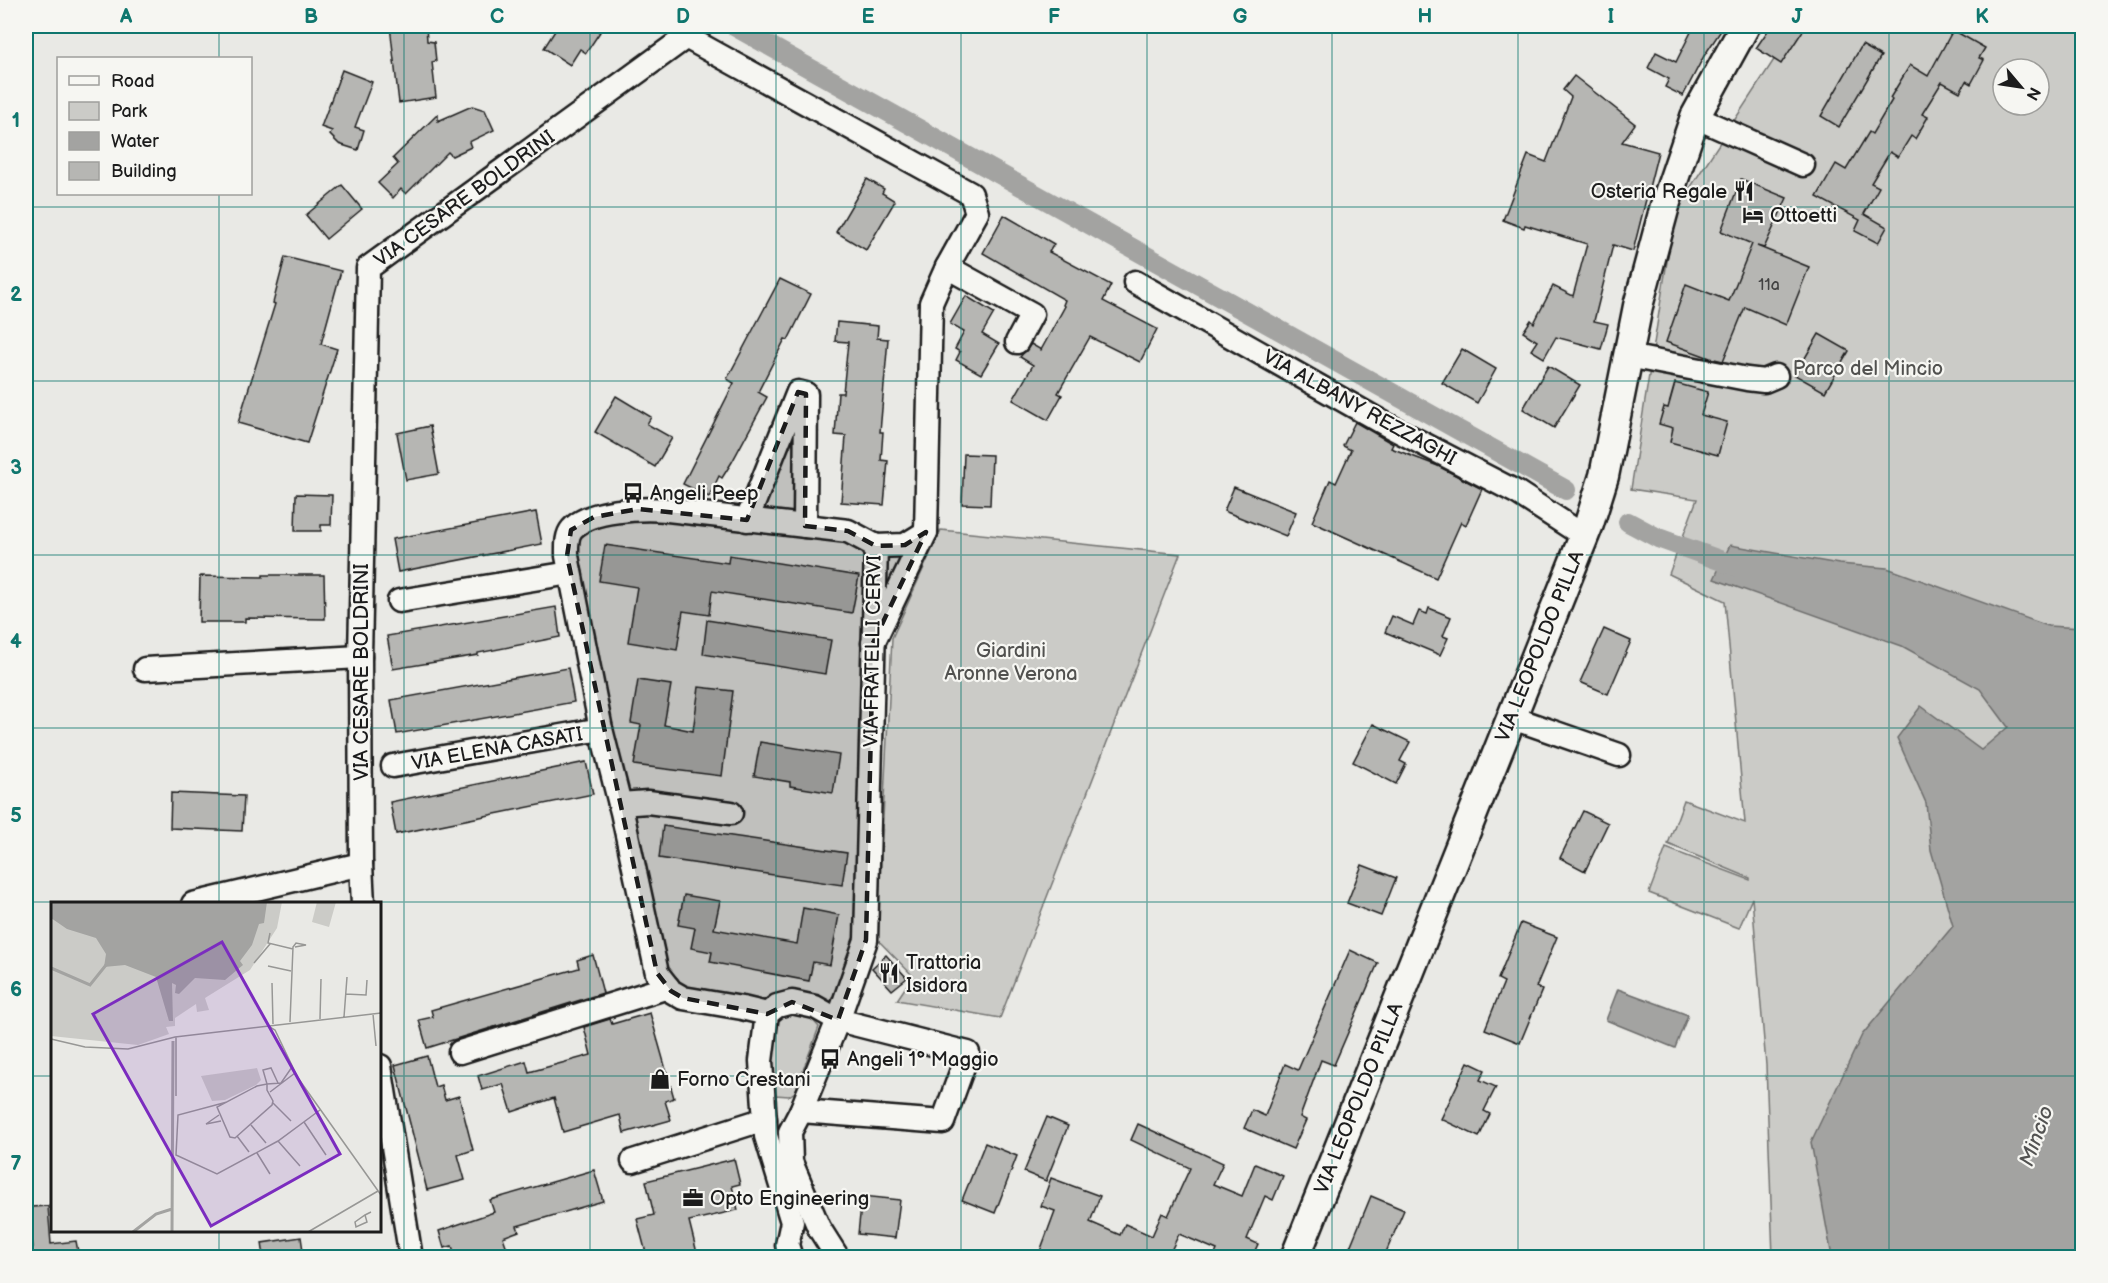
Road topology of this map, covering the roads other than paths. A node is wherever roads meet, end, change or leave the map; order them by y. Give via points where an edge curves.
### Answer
1 (1745, 26) edge
2 (1695, 117) junction
3 (1803, 165) dead end
4 (947, 267) junction
5 (1135, 282) dead end
6 (1017, 342) dead end
7 (1628, 356) junction
8 (1776, 376) dead end
9 (747, 520) junction
10 (805, 526) junction
11 (1586, 530) junction
12 (926, 532) junction
13 (876, 546) junction
14 (570, 573) junction
15 (399, 601) dead end
16 (873, 643) junction
17 (360, 657) junction
18 (145, 669) dead end
19 (1510, 717) junction
20 (601, 729) junction
21 (1619, 755) dead end
22 (393, 766) dead end
23 (620, 804) junction
24 (731, 813) dead end
25 (361, 864) junction
26 (197, 902) edge
27 (363, 902) edge
28 (668, 987) junction
29 (767, 1014) junction
30 (838, 1020) junction
31 (460, 1052) dead end
32 (381, 1080) edge
33 (801, 1111) junction
34 (765, 1119) junction
35 (386, 1147) edge
36 (1338, 1147) junction
37 (633, 1161) dead end
38 (819, 1228) junction
39 (785, 1253) edge
40 (411, 1257) edge
41 (817, 1257) edge
42 (838, 1257) edge
43 (1284, 1257) edge
44 (1295, 1257) edge

1 - 2 main road, VIA LEOPOLDO PILLA
2 - 3 street
2 - 7 main road, VIA LEOPOLDO PILLA via 1663,210
4 - 6 street via 1032,314
4 - 12 street, VIA CESARE BOLDRINI via 931,303
4 - 17 street, VIA CESARE BOLDRINI via 977,213 971,194 686,37 368,268
5 - 11 street, VIA ALBANY REZZAGHI via 1388,425
7 - 8 street via 1747,379 1764,381
7 - 11 main road, VIA LEOPOLDO PILLA via 1604,476
9 - 10 street, VIA FRATELLI CERVI
9 - 10 street via 798,392 806,394
9 - 14 street, VIA FRATELLI CERVI via 668,510 613,511 571,530 567,541
10 - 13 street, VIA FRATELLI CERVI via 848,531
11 - 19 main road, VIA LEOPOLDO PILLA
12 - 13 street via 905,545
12 - 16 street
13 - 16 street, VIA FRATELLI CERVI
14 - 15 street
14 - 20 street
16 - 30 street, VIA FRATELLI CERVI via 866,940
17 - 18 street
17 - 25 street, VIA CESARE BOLDRINI
19 - 21 street
19 - 36 main road, VIA LEOPOLDO PILLA
20 - 22 street, VIA ELENA CASATI
20 - 23 street
23 - 24 street via 648,802
23 - 28 street via 657,973
25 - 26 street
25 - 27 street, VIA CESARE BOLDRINI
28 - 29 street via 683,998
28 - 31 street
29 - 30 street via 792,1002 815,1007
29 - 34 street via 761,1061
30 - 33 street, VIA FRATELLI CERVI
30 - 33 street via 968,1053 943,1122
32 - 35 street
33 - 38 street, VIA FRATELLI CERVI via 790,1132 791,1162
34 - 37 street
34 - 39 street via 766,1136 792,1222
35 - 40 street
36 - 43 main road
36 - 44 main road, VIA LEOPOLDO PILLA
38 - 41 street
38 - 42 street, VIA FRATELLI CERVI

